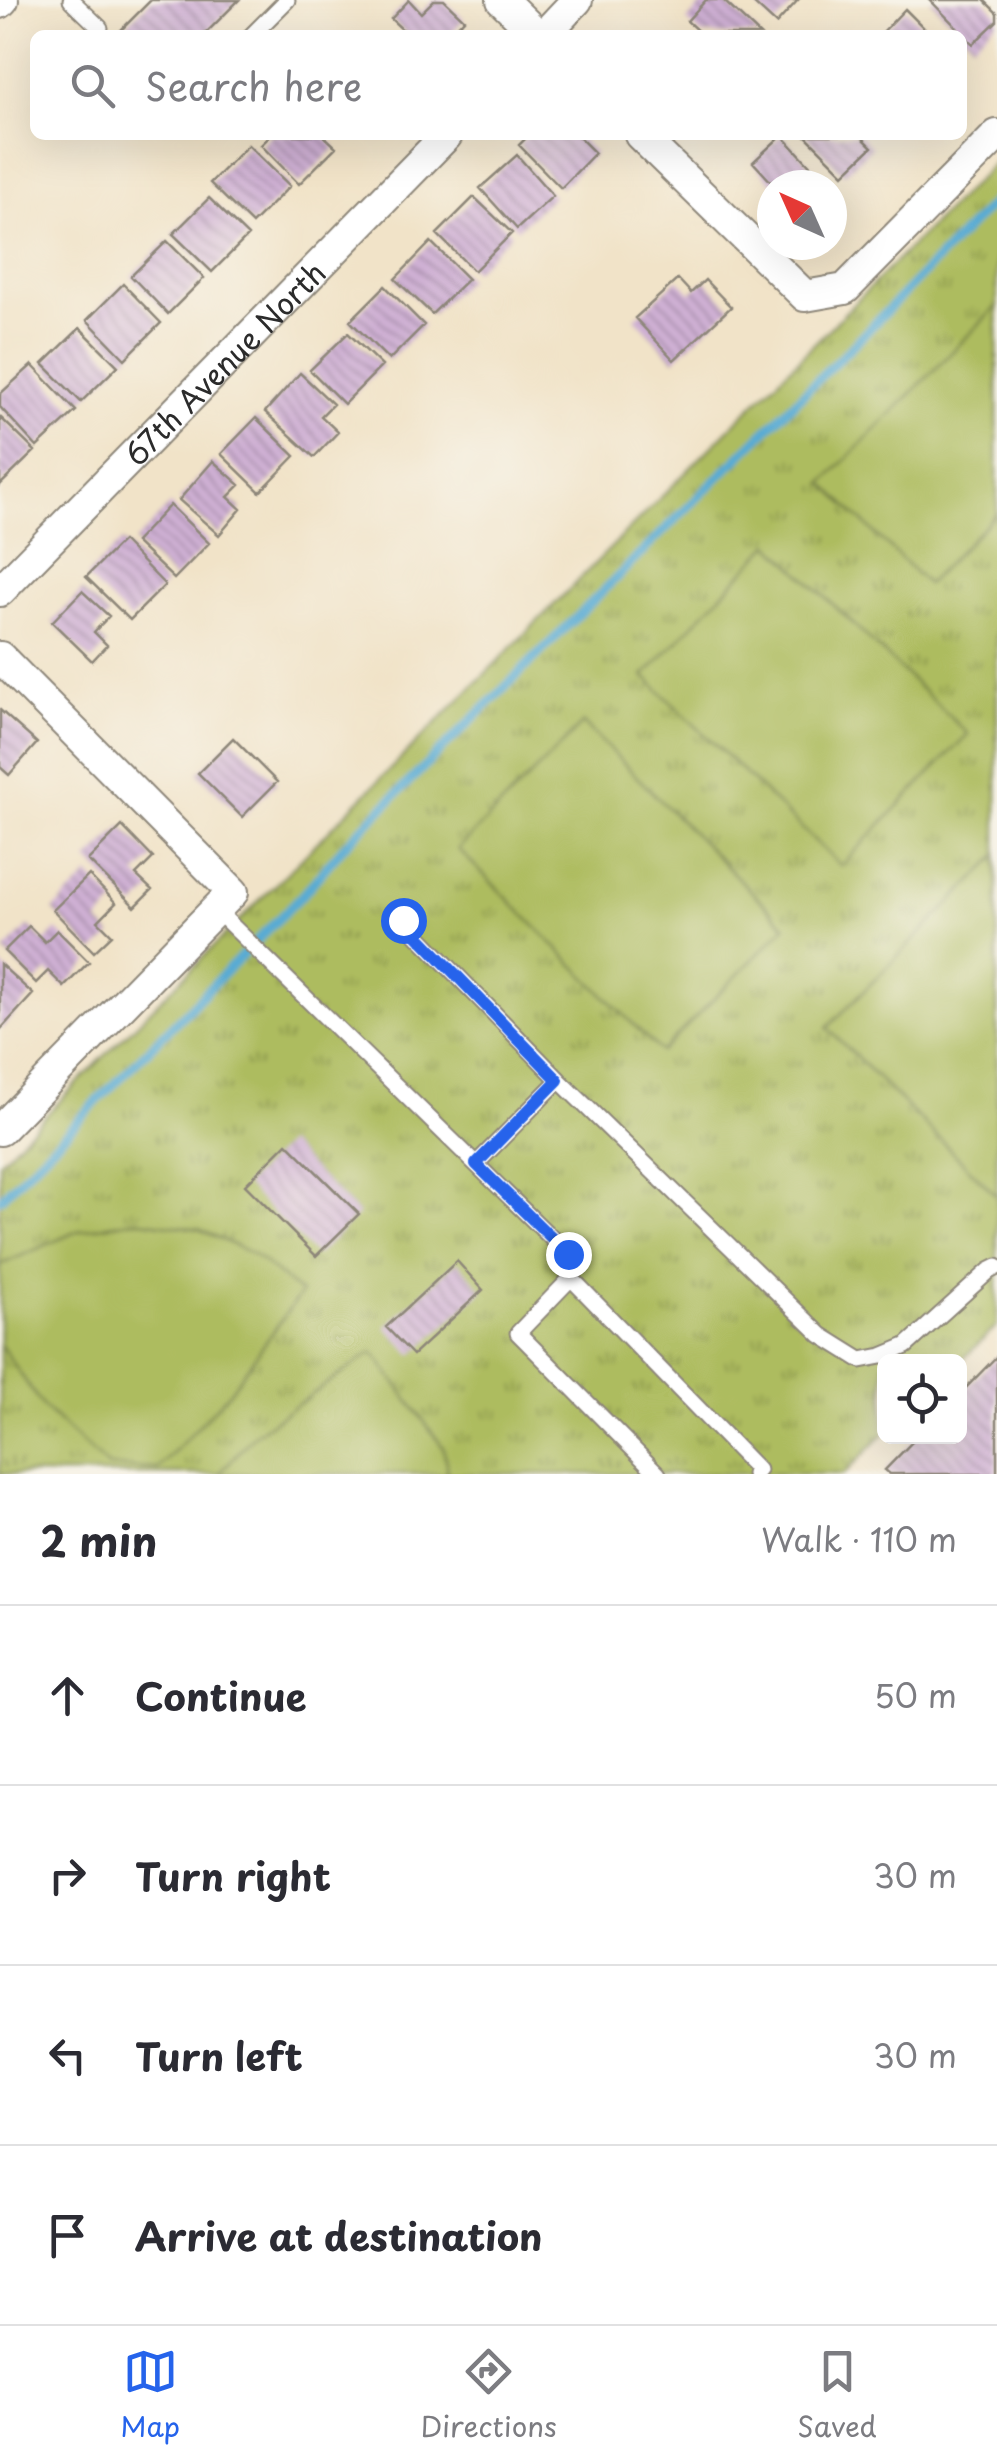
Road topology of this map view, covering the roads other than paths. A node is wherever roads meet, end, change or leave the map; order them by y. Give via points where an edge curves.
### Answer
1 (71, 0) edge
2 (287, 0) edge
3 (502, 0) edge
4 (578, 0) edge
5 (100, 28) dead end
6 (257, 30) edge
7 (535, 30) edge
8 (546, 30) edge
9 (997, 136) edge
10 (441, 140) edge
11 (645, 140) edge
12 (0, 591) edge
13 (0, 658) edge
14 (225, 902) junction
15 (403, 920) dead end
16 (558, 1080) junction
17 (0, 1130) edge
18 (476, 1164) junction
19 (997, 1266) edge
20 (572, 1278) junction
21 (658, 1474) edge
22 (754, 1474) edge

1 - 5 lane
2 - 6 lane
3 - 7 street
4 - 8 street
9 - 11 street via 845,289 805,296
10 - 12 street, 67th Avenue North
13 - 14 street
14 - 17 street
14 - 18 lane via 279,972
15 - 16 lane
16 - 18 lane
16 - 19 lane via 822,1335 860,1360 906,1346
18 - 20 lane via 568,1254
20 - 21 lane via 518,1333
20 - 22 lane via 758,1470

